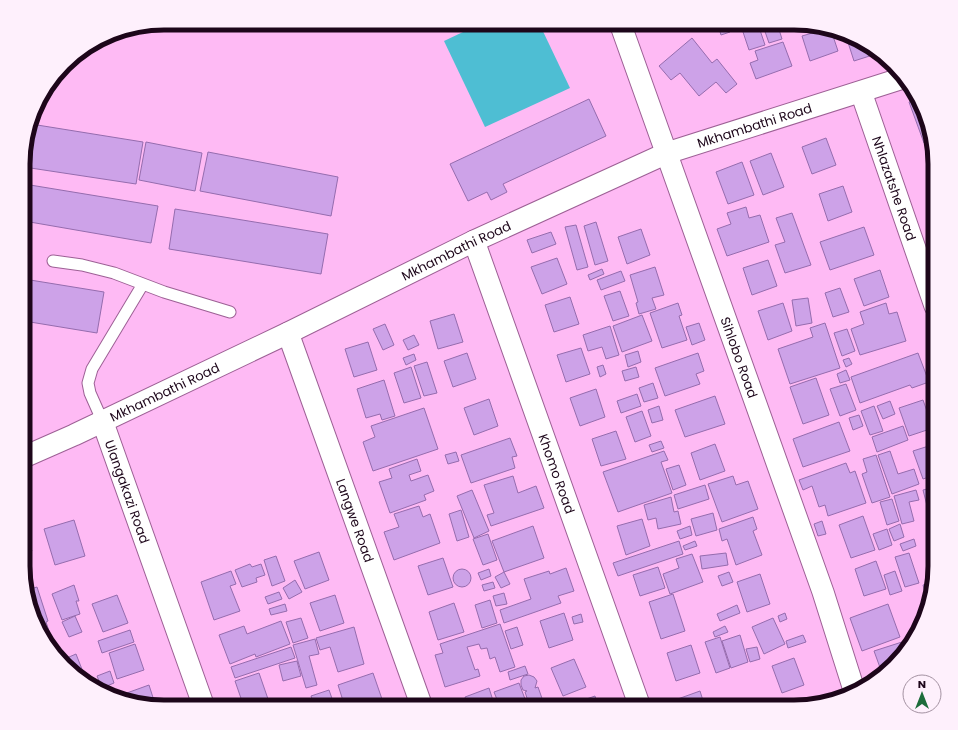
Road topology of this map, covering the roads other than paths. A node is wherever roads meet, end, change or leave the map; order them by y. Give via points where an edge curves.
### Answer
1 (623, 30) edge
2 (898, 80) edge
3 (861, 92) junction
4 (667, 153) junction
5 (474, 241) junction
6 (53, 261) dead end
7 (143, 284) junction
8 (928, 286) edge
9 (230, 312) dead end
10 (288, 334) junction
11 (102, 420) junction
12 (30, 454) edge
13 (853, 686) edge
14 (202, 700) edge
15 (419, 700) edge
16 (638, 700) edge

1 - 4 street, Sihlobo Road
2 - 3 street, Mkhambathi Road
3 - 4 street, Mkhambathi Road
3 - 8 street, Nhlazatshe Road
4 - 5 street, Mkhambathi Road
4 - 13 street, Sihlobo Road via 823,592
5 - 10 street, Mkhambathi Road
5 - 16 street, Khomo Road
6 - 7 lane via 100,268
7 - 9 lane
7 - 11 lane, Ulangakazi Road via 92,369 88,383
10 - 11 street, Mkhambathi Road
10 - 15 street, Langwe Road
11 - 12 street, Mkhambathi Road
11 - 14 street, Ulangakazi Road

